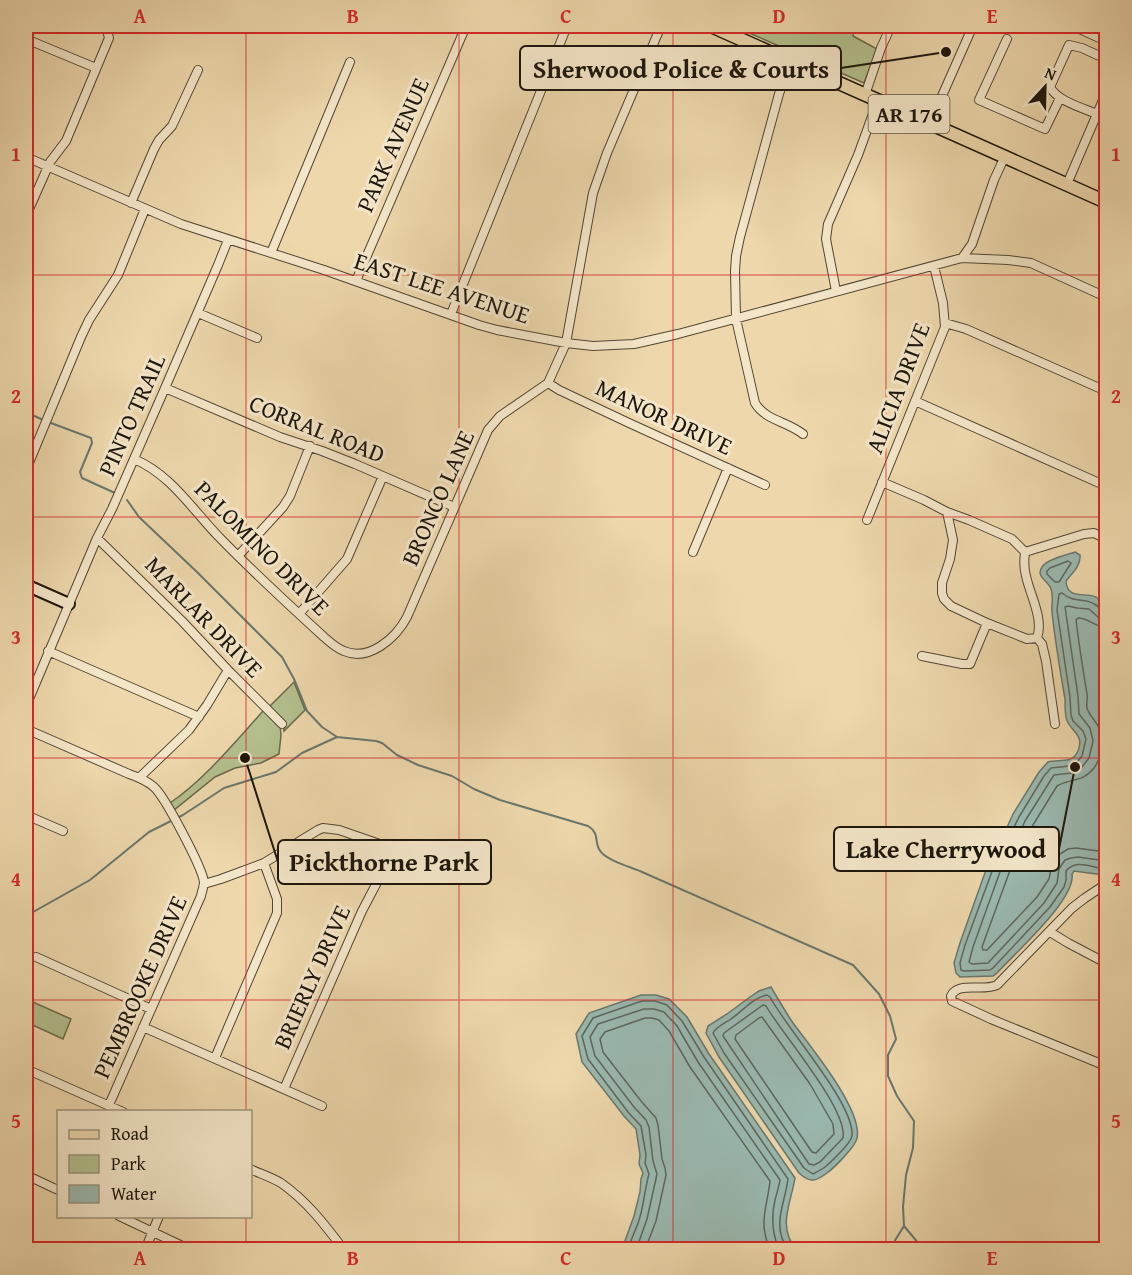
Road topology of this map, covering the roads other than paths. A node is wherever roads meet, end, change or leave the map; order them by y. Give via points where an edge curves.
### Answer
1 (106, 26) edge
2 (466, 26) edge
3 (567, 26) edge
4 (661, 26) edge
5 (891, 26) edge
6 (1073, 26) edge
7 (718, 27) edge
8 (970, 27) edge
9 (26, 39) edge
10 (1007, 39) dead end
11 (1107, 41) edge
12 (1107, 59) edge
13 (790, 61) junction
14 (350, 62) dead end
15 (96, 68) junction
16 (198, 70) dead end
17 (1107, 93) edge
18 (865, 95) junction
19 (1060, 98) junction
20 (878, 100) junction
21 (1097, 114) junction
22 (930, 123) junction
23 (1005, 156) junction
24 (26, 157) edge
25 (48, 166) junction
26 (1067, 184) junction
27 (1107, 202) edge
28 (131, 203) junction
29 (146, 209) junction
30 (26, 216) edge
31 (228, 240) junction
32 (271, 253) junction
33 (962, 258) junction
34 (934, 266) junction
35 (356, 281) junction
36 (836, 291) junction
37 (1107, 297) edge
38 (198, 313) junction
39 (451, 315) junction
40 (736, 319) junction
41 (945, 322) junction
42 (257, 338) dead end
43 (566, 343) junction
44 (548, 384) junction
45 (165, 388) junction
46 (1107, 391) edge
47 (915, 401) junction
48 (803, 434) dead end
49 (310, 446) junction
50 (134, 459) junction
51 (728, 468) junction
52 (26, 470) edge
53 (383, 476) junction
54 (882, 482) junction
55 (765, 485) dead end
56 (1107, 486) edge
57 (454, 507) junction
58 (947, 512) junction
59 (867, 520) dead end
60 (97, 538) junction
61 (1107, 539) edge
62 (693, 552) dead end
63 (1025, 552) junction
64 (238, 556) junction
65 (26, 585) edge
66 (69, 604) junction
67 (299, 614) junction
68 (987, 623) junction
69 (1037, 638) junction
70 (48, 651) junction
71 (367, 652) joint
72 (922, 656) dead end
73 (228, 670) junction
74 (26, 706) edge
75 (199, 717) junction
76 (282, 724) dead end
77 (1055, 724) dead end
78 (26, 729) edge
79 (140, 777) junction
80 (26, 814) edge
81 (63, 831) dead end
82 (392, 849) junction
83 (432, 862) dead end
84 (264, 863) junction
85 (204, 884) junction
86 (1107, 884) edge
87 (1050, 932) junction
88 (36, 957) dead end
89 (1107, 963) edge
90 (151, 1009) junction
91 (143, 1027) junction
92 (215, 1058) junction
93 (1107, 1066) edge
94 (26, 1069) edge
95 (284, 1089) junction
96 (109, 1105) junction
97 (322, 1106) dead end
98 (119, 1110) edge
99 (252, 1170) edge
100 (26, 1175) edge
101 (57, 1190) edge
102 (123, 1218) edge
103 (158, 1218) edge
104 (153, 1232) junction
105 (145, 1250) edge
106 (191, 1250) edge
107 (344, 1250) edge

1 - 15 street via 109,38
2 - 35 street, PARK AVENUE
3 - 39 street
4 - 43 street via 593,193
5 - 18 street
6 - 11 street
7 - 13 main road, AR 176
8 - 22 street
9 - 15 street
10 - 19 street via 979,100 1045,129
12 - 19 street via 1069,45 1050,87
13 - 18 main road, AR 176
13 - 40 street via 738,246 734,279
14 - 32 street
15 - 25 street via 66,141
16 - 28 street via 172,126 154,149
17 - 21 street
18 - 20 main road, AR 176
19 - 21 street
20 - 22 main road, AR 176
20 - 36 street via 828,224 826,239
21 - 26 street
22 - 23 main road, AR 176
23 - 26 main road, AR 176
23 - 33 street via 972,243
24 - 25 street, EAST LEE AVENUE
25 - 28 street, EAST LEE AVENUE
25 - 30 street
26 - 27 main road, AR 176
28 - 29 street, EAST LEE AVENUE
29 - 31 street, EAST LEE AVENUE
29 - 52 street via 118,275 81,337
31 - 32 street, EAST LEE AVENUE
31 - 38 street, PINTO TRAIL
32 - 35 street, EAST LEE AVENUE
33 - 34 street, EAST LEE AVENUE
33 - 37 street, EAST LEE AVENUE via 1031,263
34 - 36 street, EAST LEE AVENUE
34 - 41 street, ALICIA DRIVE
35 - 39 street, EAST LEE AVENUE
36 - 40 street, EAST LEE AVENUE
38 - 42 street
38 - 45 street, PINTO TRAIL
39 - 43 street, EAST LEE AVENUE via 497,330
40 - 43 street, EAST LEE AVENUE via 634,344
40 - 48 street via 755,403 762,413
41 - 46 street
41 - 47 street, ALICIA DRIVE
43 - 44 street
44 - 51 street, MANOR DRIVE
44 - 57 street, BRONCO LANE via 494,421
45 - 49 street, CORRAL ROAD
45 - 50 street, PINTO TRAIL
47 - 54 street, ALICIA DRIVE
47 - 56 street
49 - 53 street, CORRAL ROAD
49 - 64 street via 283,507
50 - 60 street, PINTO TRAIL
50 - 64 street, PALOMINO DRIVE via 168,481
51 - 55 street, MANOR DRIVE
51 - 62 street
53 - 57 street, CORRAL ROAD
53 - 67 street via 347,559
54 - 58 street
54 - 59 street, ALICIA DRIVE
57 - 71 street, BRONCO LANE via 404,622 389,639
58 - 63 street via 1012,539
58 - 68 street via 953,540 941,588 944,599
60 - 66 street, PINTO TRAIL
60 - 73 street, MARLAR DRIVE
61 - 63 street via 1094,533 1084,534
63 - 69 street via 1026,575 1040,631
64 - 67 street, PALOMINO DRIVE
65 - 66 street
66 - 70 street, PINTO TRAIL
67 - 71 street, PALOMINO DRIVE via 342,650
68 - 69 street via 1027,639
68 - 72 street via 970,664
69 - 77 street via 1046,661
70 - 74 street, PINTO TRAIL
70 - 75 street
73 - 75 street
73 - 76 street, MARLAR DRIVE
75 - 79 street
78 - 79 street
79 - 85 street via 162,795 196,860
80 - 81 street
82 - 83 street
82 - 84 street via 323,828
82 - 95 street, BRIERLY DRIVE
84 - 85 street
84 - 92 street via 277,899 277,913
85 - 90 street, PEMBROOKE DRIVE
86 - 87 street via 1084,898
87 - 89 street
87 - 93 street via 997,985 960,988 951,996 952,1001
88 - 90 street
90 - 91 street, PEMBROOKE DRIVE
91 - 92 street
91 - 96 street, PEMBROOKE DRIVE
92 - 95 street
94 - 96 street
95 - 97 street
96 - 98 street
99 - 107 street via 297,1195
100 - 101 street
102 - 104 street
103 - 104 street
104 - 105 street
104 - 106 street

